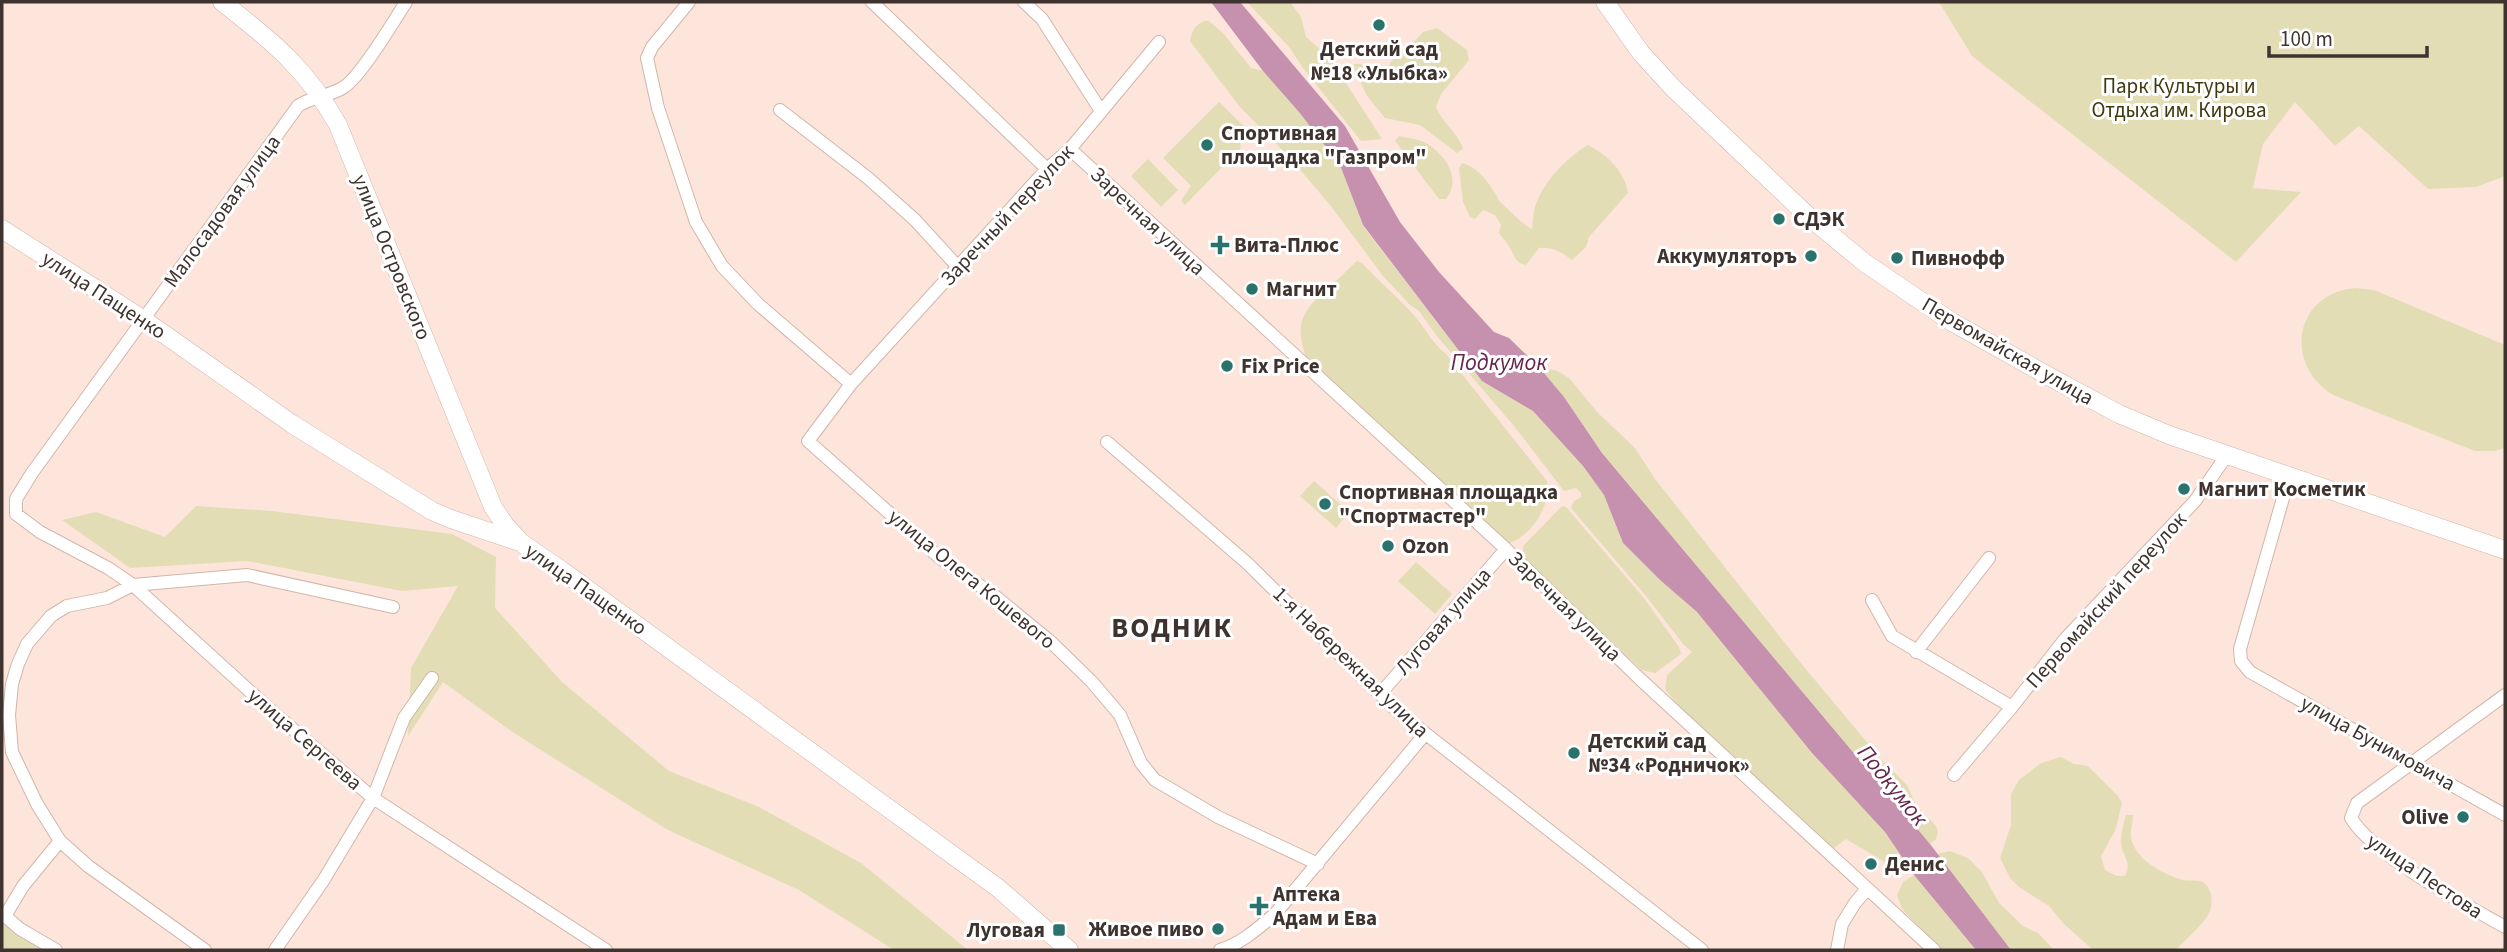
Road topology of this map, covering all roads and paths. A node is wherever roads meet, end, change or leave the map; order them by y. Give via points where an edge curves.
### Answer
1 (222, 2) edge
2 (406, 2) edge
3 (689, 2) edge
4 (872, 2) edge
5 (1024, 2) edge
6 (1605, 2) edge
7 (1159, 42) dead end
8 (323, 97) junction
9 (780, 110) dead end
10 (1101, 111) junction
11 (1070, 149) junction
12 (1047, 169) junction
13 (2, 229) edge
14 (958, 267) junction
15 (144, 320) junction
16 (851, 384) junction
17 (1107, 442) dead end
18 (2227, 455) junction
19 (2289, 477) junction
20 (16, 514) joint
21 (520, 542) junction
22 (1506, 549) junction
23 (2505, 550) edge
24 (1989, 558) dead end
25 (132, 585) junction
26 (1872, 600) dead end
27 (393, 607) dead end
28 (1916, 652) junction
29 (432, 678) dead end
30 (1380, 694) junction
31 (2505, 695) edge
32 (2012, 707) junction
33 (1425, 734) junction
34 (2411, 763) junction
35 (1954, 775) dead end
36 (373, 797) junction
37 (2505, 815) edge
38 (60, 841) junction
39 (1318, 864) junction
40 (1867, 889) junction
41 (2505, 927) edge
42 (1241, 946) edge
43 (56, 950) edge
44 (205, 950) edge
45 (275, 950) edge
46 (606, 950) edge
47 (1069, 950) edge
48 (1220, 950) edge
49 (1702, 950) edge
50 (1837, 950) edge
51 (1934, 950) edge

1 - 8 street, улица Островского via 272,41
2 - 8 street, Малосадовая улица via 357,74 345,87
3 - 16 street via 647,58 658,108 696,222 722,266 758,304
4 - 12 street
5 - 10 street via 1042,19
6 - 18 street, Первомайская улица via 1674,89 1865,263 1952,322 2119,414
7 - 10 street, Заречный переулок
8 - 15 street, Малосадовая улица via 307,99 298,106
8 - 21 street, улица Островского via 343,136 493,507
9 - 14 street via 868,178
10 - 11 street, Заречный переулок
11 - 12 street, Заречный переулок
11 - 22 street, Заречная улица
12 - 14 street, Заречный переулок
13 - 15 street, улица Пащенко
14 - 16 street, Заречный переулок
15 - 20 street, Малосадовая улица via 22,488
15 - 21 street, улица Пащенко via 292,424 432,511
16 - 39 street, улица Олега Кошевого via 808,441 940,558 996,597 1082,672 1120,716 1141,764 1155,780 1219,817
17 - 30 street, 1-я Набережная улица via 1247,563
18 - 19 street, Первомайская улица
18 - 32 street, Первомайский переулок via 2195,501 2066,639
19 - 23 street, Первомайская улица
19 - 34 street, улица Бунимовича via 2240,649 2241,661 2250,672
20 - 25 street, улица Сергеева
21 - 47 street, улица Пащенко via 998,888
22 - 30 street, Луговая улица
22 - 40 street, Заречная улица
24 - 28 street
25 - 27 street via 247,575
25 - 36 street, улица Сергеева
25 - 38 street via 107,597 67,606 51,616 27,644 12,684 12,752
26 - 28 street via 1892,636
28 - 32 street
29 - 36 street via 404,718
30 - 33 street, 1-я Набережная улица
31 - 34 street
32 - 35 street, Первомайский переулок
33 - 39 street
33 - 49 street, 1-я Набережная улица
34 - 37 street, улица Бунимовича
34 - 41 street, улица Пестова via 2357,803 2351,818 2365,837
36 - 45 street
36 - 46 street, улица Сергеева
38 - 43 street via 5,916
38 - 44 street
39 - 42 street
40 - 50 street via 1842,924
40 - 51 street, Заречная улица
42 - 48 street

